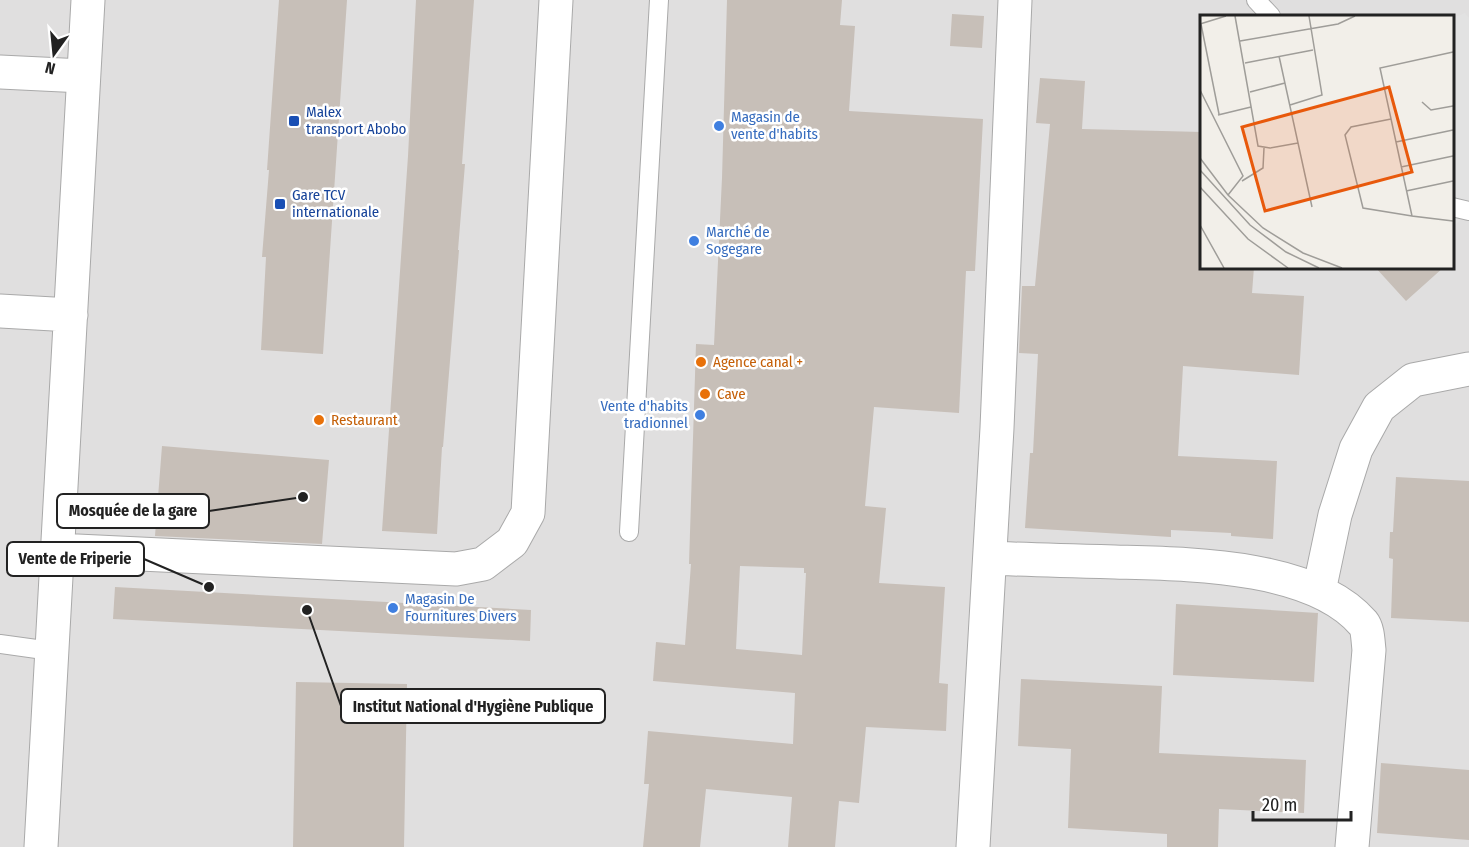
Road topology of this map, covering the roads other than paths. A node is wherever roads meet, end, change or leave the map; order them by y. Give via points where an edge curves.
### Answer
1 (87, 0) edge
2 (555, 0) edge
3 (659, 0) edge
4 (1015, 0) edge
5 (1256, 0) edge
6 (1270, 15) edge
7 (0, 72) edge
8 (83, 76) junction
9 (1454, 207) edge
10 (1469, 211) edge
11 (0, 311) edge
12 (71, 315) junction
13 (1469, 369) edge
14 (629, 532) dead end
15 (56, 550) junction
16 (991, 558) junction
17 (1318, 591) junction
18 (0, 645) edge
19 (51, 651) junction
20 (41, 847) edge
21 (973, 847) edge
22 (1352, 847) edge

1 - 8 street
2 - 15 street via 528,513 512,542 483,564 456,569
3 - 14 lane
4 - 16 street
5 - 6 lane
7 - 8 street
8 - 12 street
9 - 10 lane
11 - 12 street
12 - 15 street
13 - 17 street via 1413,380 1378,406 1356,449 1335,515
15 - 19 street
16 - 17 street via 1195,565 1261,574
16 - 21 street
17 - 22 street via 1365,625 1369,650
18 - 19 lane
19 - 20 street

